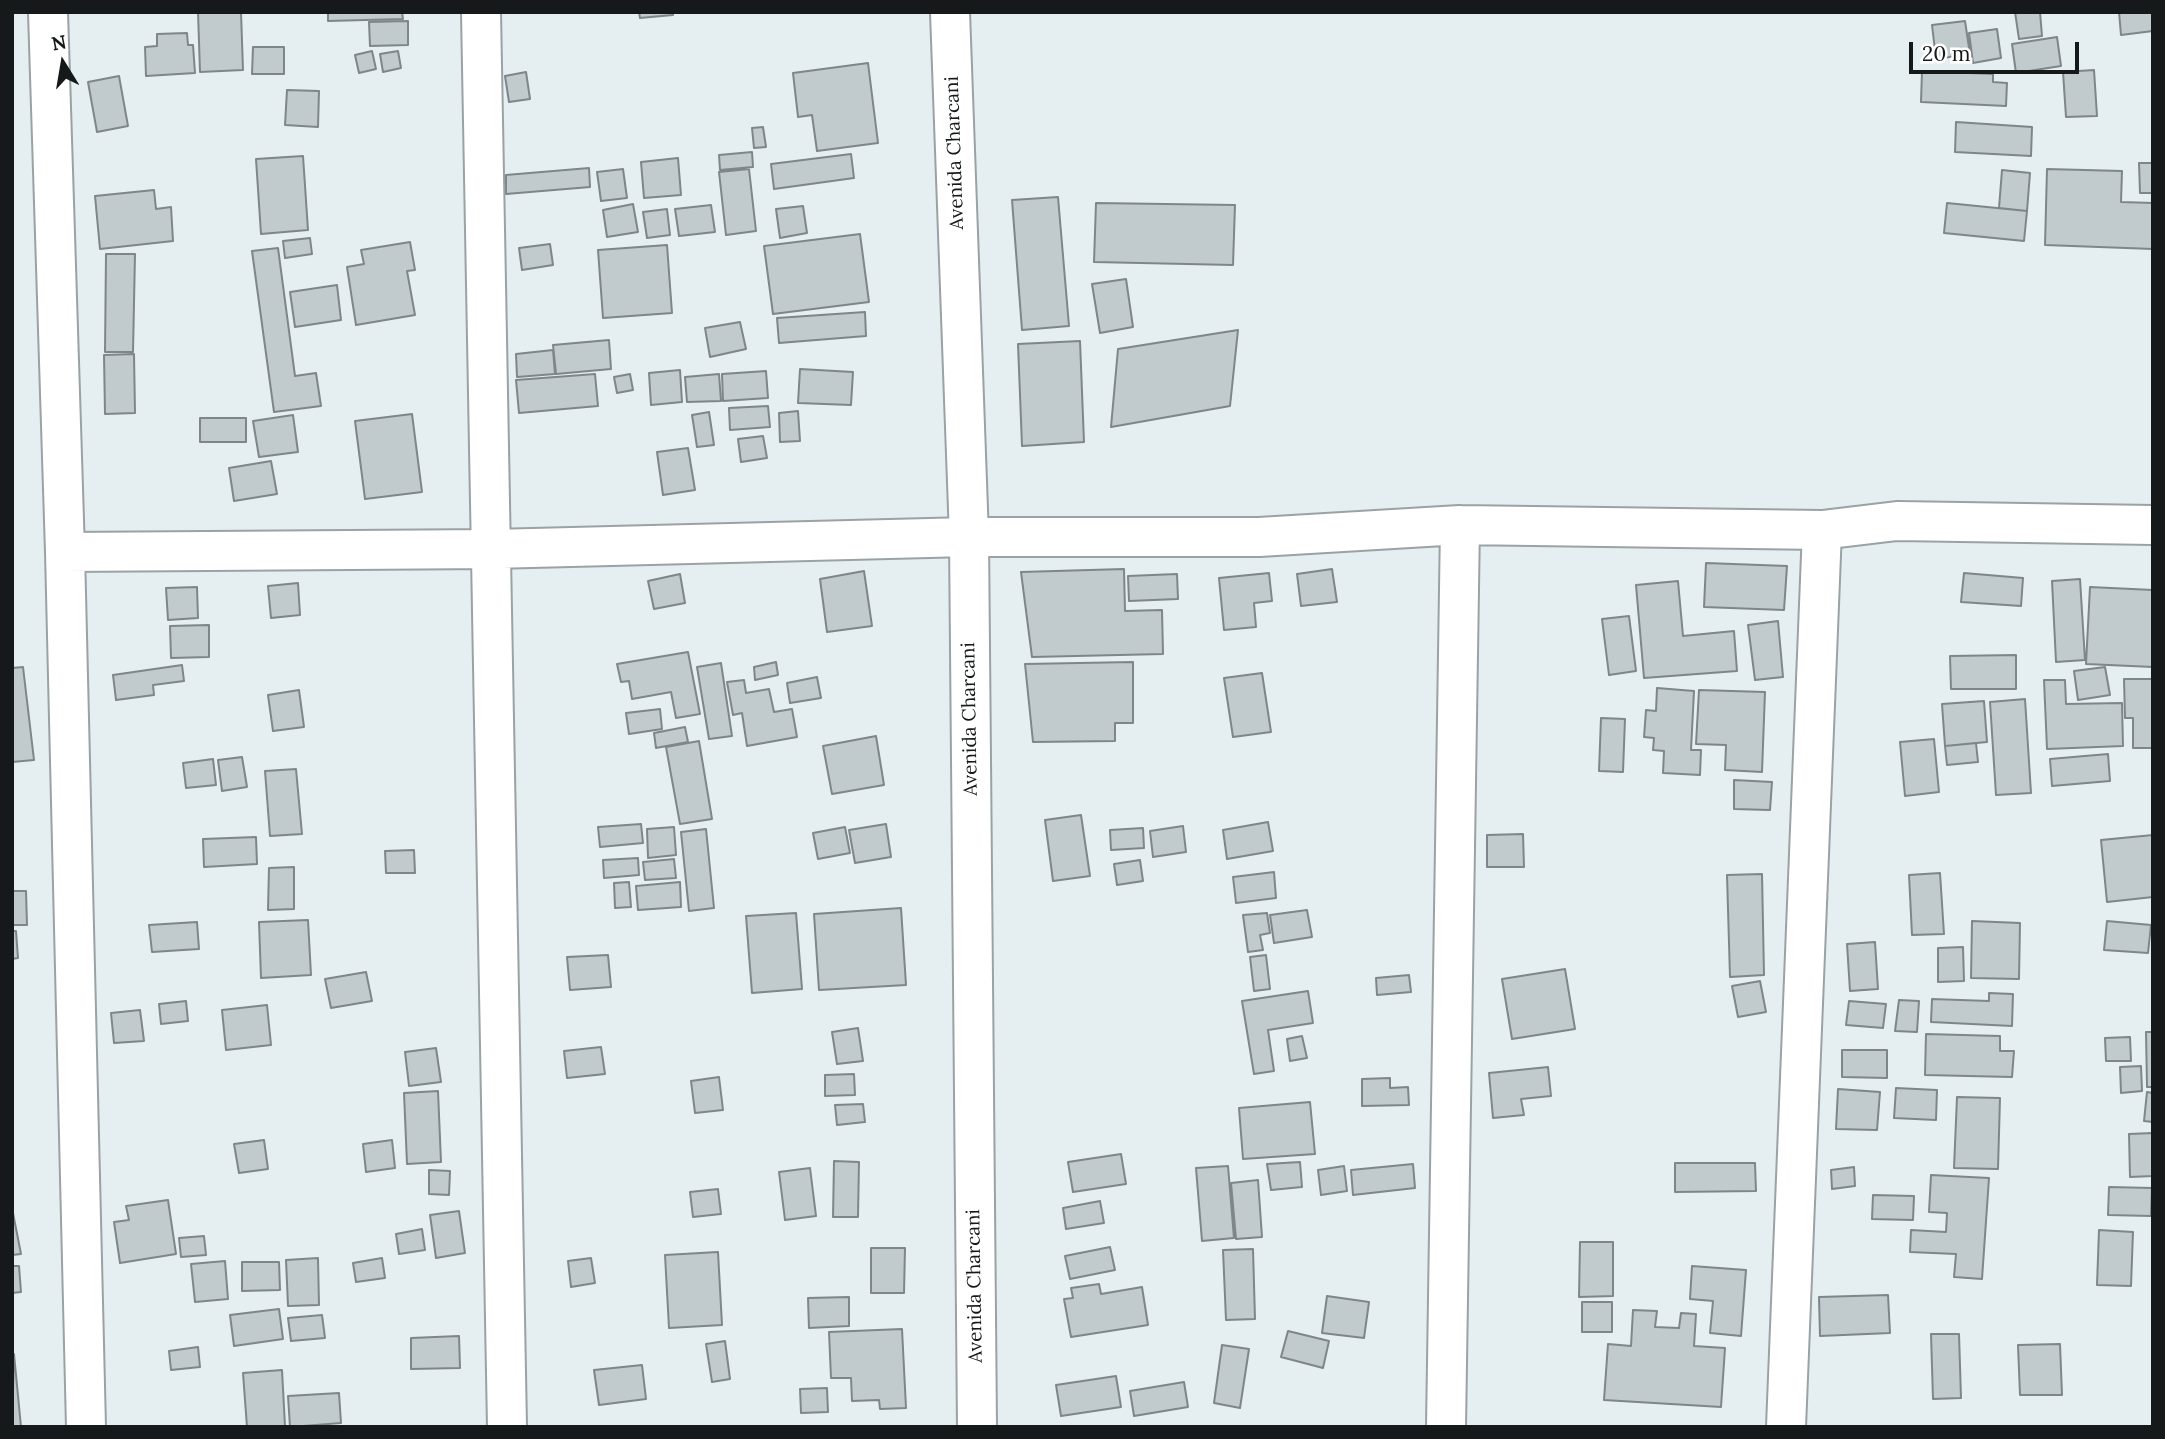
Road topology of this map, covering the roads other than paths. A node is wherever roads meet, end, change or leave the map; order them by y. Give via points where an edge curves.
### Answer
1 (48, 12) edge
2 (481, 12) edge
3 (950, 12) edge
4 (1460, 524) junction
5 (2153, 525) edge
6 (1822, 530) junction
7 (969, 537) junction
8 (492, 549) junction
9 (65, 552) junction
10 (86, 1427) edge
11 (507, 1427) edge
12 (977, 1427) edge
13 (1446, 1427) edge
14 (1786, 1427) edge

1 - 9 street
2 - 8 street
3 - 7 street, Avenida Charcani
4 - 6 street
4 - 7 street via 1259,537
4 - 13 street
5 - 6 street via 1897,521
6 - 14 street
7 - 8 street
7 - 12 street, Avenida Charcani
8 - 9 street
8 - 11 street
9 - 10 street

